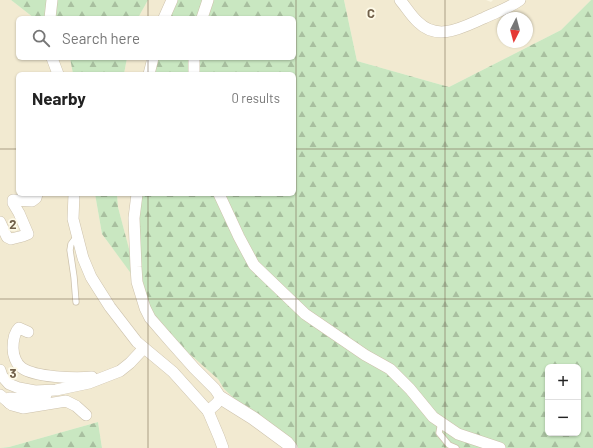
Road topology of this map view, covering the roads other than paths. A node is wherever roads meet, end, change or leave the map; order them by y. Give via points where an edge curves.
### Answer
1 (52, 0) edge
2 (172, 0) edge
3 (208, 0) edge
4 (400, 0) edge
5 (520, 0) edge
6 (50, 16) edge
7 (165, 16) edge
8 (203, 16) edge
9 (53, 60) edge
10 (153, 60) edge
11 (194, 60) edge
12 (57, 72) edge
13 (150, 72) edge
14 (194, 72) edge
15 (36, 196) edge
16 (74, 196) edge
17 (137, 196) edge
18 (220, 196) edge
19 (0, 222) edge
20 (78, 237) junction
21 (76, 302) dead end
22 (28, 332) dead end
23 (144, 348) junction
24 (0, 370) edge
25 (106, 376) junction
26 (56, 390) junction
27 (0, 395) edge
28 (221, 398) junction
29 (9, 403) junction
30 (208, 411) junction
31 (86, 415) dead end
32 (441, 422) junction
33 (223, 448) edge
34 (291, 448) edge
35 (456, 448) edge
36 (500, 448) edge

1 - 6 street
2 - 7 street
3 - 8 street
4 - 5 street via 418,22 427,29 438,32 450,32 464,27
9 - 12 street
10 - 13 street
11 - 14 street
15 - 19 street via 32,201 13,200 28,234 11,239 7,237
16 - 20 street via 73,219
17 - 28 street via 134,218 137,282 145,308 150,318
18 - 32 street via 254,266 305,314 390,369 433,417
20 - 21 lane via 71,244 70,250
20 - 23 street via 91,278 110,307
22 - 25 street via 19,328 14,339 15,357 22,368 40,374 64,377
23 - 25 street via 120,371
23 - 30 street via 173,372
24 - 26 street via 10,384 19,388 35,391
25 - 26 street via 89,383
26 - 29 street via 39,398 10,398
27 - 29 street
28 - 30 street
28 - 34 street via 253,418
29 - 31 street via 23,408 66,401
30 - 33 street
32 - 35 lane via 439,434 449,445
32 - 36 street via 458,434

